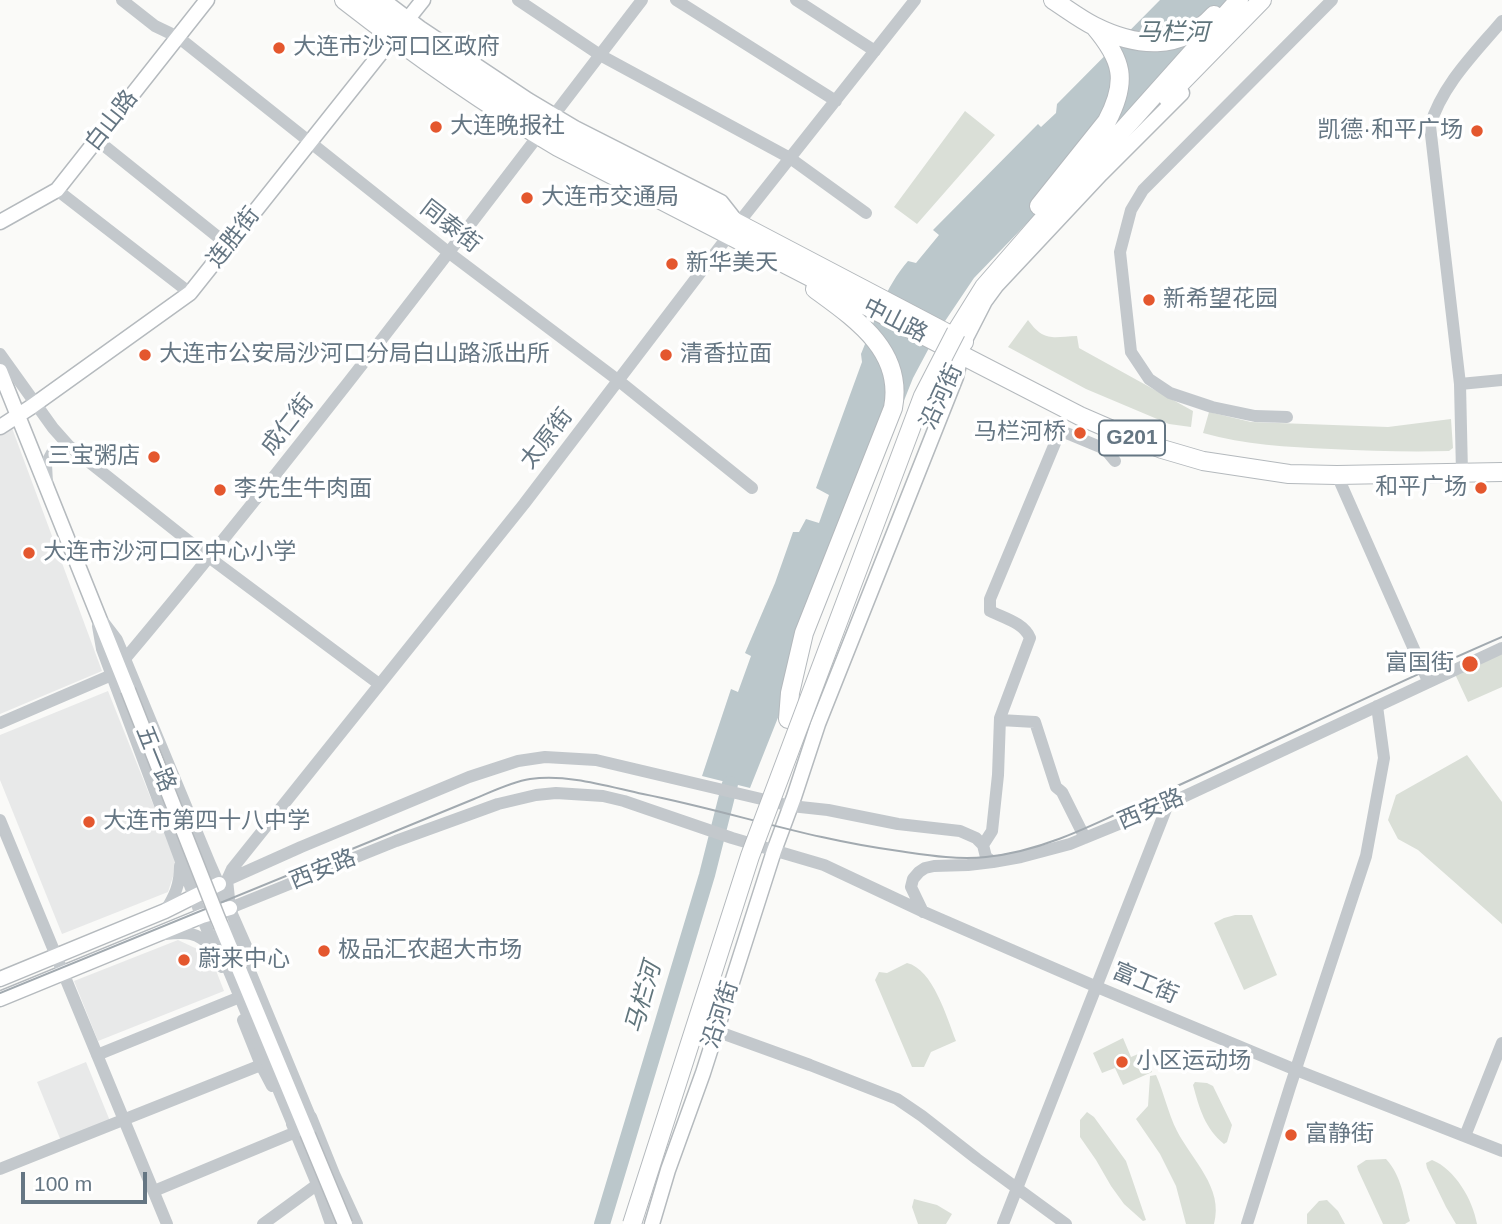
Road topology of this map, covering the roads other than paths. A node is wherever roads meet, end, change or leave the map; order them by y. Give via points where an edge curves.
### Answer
1 (122, 0) edge
2 (207, 0) edge
3 (344, 0) edge
4 (365, 0) edge
5 (383, 0) edge
6 (423, 0) edge
7 (518, 0) edge
8 (642, 0) edge
9 (676, 0) edge
10 (796, 0) edge
11 (1053, 0) edge
12 (1229, 0) edge
13 (1239, 0) edge
14 (1262, 0) edge
15 (1273, 0) edge
16 (1332, 0) edge
17 (913, 1) edge
18 (1502, 21) edge
19 (1094, 26) junction
20 (401, 28) junction
21 (178, 37) junction
22 (876, 51) junction
23 (600, 55) junction
24 (836, 101) junction
25 (546, 125) junction
26 (97, 140) junction
27 (310, 143) junction
28 (790, 158) junction
29 (57, 190) junction
30 (866, 213) dead end
31 (0, 222) edge
32 (1038, 225) junction
33 (733, 230) junction
34 (228, 245) junction
35 (448, 252) junction
36 (190, 293) junction
37 (867, 308) junction
38 (955, 345) junction
39 (0, 354) edge
40 (0, 371) edge
41 (1502, 380) edge
42 (619, 381) junction
43 (1460, 384) junction
44 (35, 404) junction
45 (18, 415) junction
46 (1287, 417) dead end
47 (0, 427) edge
48 (69, 446) junction
49 (1115, 461) dead end
50 (1462, 472) junction
51 (1502, 472) edge
52 (1337, 475) junction
53 (752, 488) dead end
54 (48, 490) junction
55 (210, 558) junction
56 (1502, 648) edge
57 (118, 666) junction
58 (1428, 681) junction
59 (379, 684) junction
60 (1377, 706) junction
61 (788, 719) junction
62 (1000, 720) junction
63 (0, 723) edge
64 (1168, 804) junction
65 (791, 806) junction
66 (0, 820) edge
67 (1085, 838) junction
68 (982, 845) junction
69 (177, 848) junction
70 (774, 851) junction
71 (205, 852) junction
72 (239, 860) junction
73 (993, 862) junction
74 (223, 882) junction
75 (194, 896) junction
76 (254, 898) junction
77 (230, 908) junction
78 (165, 911) junction
79 (924, 912) junction
80 (202, 916) junction
81 (217, 916) junction
82 (148, 937) junction
83 (248, 952) junction
84 (57, 956) junction
85 (218, 956) junction
86 (64, 974) junction
87 (0, 979) edge
88 (1097, 987) junction
89 (0, 999) edge
90 (235, 999) junction
91 (716, 1031) junction
92 (1502, 1043) edge
93 (97, 1055) junction
94 (261, 1065) junction
95 (1296, 1070) junction
96 (124, 1120) junction
97 (314, 1126) junction
98 (296, 1132) junction
99 (1465, 1136) junction
100 (1502, 1151) edge
101 (1, 1167) edge
102 (334, 1174) junction
103 (317, 1184) junction
104 (1016, 1188) junction
105 (154, 1191) junction
106 (167, 1224) edge
107 (263, 1224) edge
108 (331, 1224) edge
109 (345, 1224) edge
110 (357, 1224) edge
111 (624, 1224) edge
112 (632, 1224) edge
113 (652, 1224) edge
114 (1003, 1224) edge
115 (1066, 1224) edge
116 (1247, 1224) edge

1 - 21 street, 同泰街 via 155,26
2 - 21 main road, 白山路
3 - 20 highway, 中山路 / G201
4 - 20 highway, 中山路 / G201
5 - 20 main road
6 - 20 main road, 连胜街
7 - 23 street
8 - 23 street, 成仁街
9 - 24 street
10 - 22 street
11 - 19 highway
12 - 19 highway via 1208,22 1166,43 1137,41
13 - 32 highway
14 - 32 highway
15 - 38 main road, 沿河街 via 996,286
16 - 46 street via 1143,190 1130,210 1120,252 1131,352 1149,379 1170,393 1212,407
17 - 22 street, 太原街
18 - 43 street via 1444,92 1430,125
19 - 61 highway via 1117,59 1120,76 1115,107 975,283 923,370
20 - 25 main road via 528,100
20 - 25 highway, 中山路 / G201 via 515,121
20 - 27 main road, 连胜街
21 - 26 main road, 白山路
21 - 27 street, 同泰街
22 - 24 street, 太原街
23 - 25 street, 成仁街
23 - 28 street
24 - 28 street, 太原街
25 - 33 highway, 中山路 / G201 via 558,147
25 - 33 main road via 575,128 721,202
25 - 35 street, 成仁街
26 - 29 main road, 白山路
26 - 34 street
27 - 34 main road, 连胜街
27 - 35 street, 同泰街
28 - 30 street
28 - 33 street, 太原街
29 - 31 main road, 白山路
29 - 36 street
32 - 112 highway, bridge via 984,287 923,396 750,856
33 - 37 highway, 中山路 / G201
33 - 37 highway, 中山路 / G201 via 776,260
33 - 42 street, 太原街
34 - 36 main road, 连胜街
35 - 42 street, 同泰街
35 - 55 street, 成仁街
36 - 44 main road, 连胜街
37 - 38 highway, 中山路 / G201
37 - 61 highway via 871,334 889,362 896,394 804,633
38 - 52 highway, 中山路 / G201 via 1110,429 1188,458 1260,471
38 - 65 main road, 沿河街 via 956,377 818,724
39 - 44 street
40 - 45 main road, 五一路
41 - 43 street
42 - 53 street, 同泰街
42 - 59 street, 太原街
43 - 50 street
44 - 45 main road, 连胜街
44 - 48 street
45 - 47 main road, 连胜街
45 - 54 main road, 五一路
48 - 54 street via 53,451 46,464
48 - 55 street
49 - 62 street via 1105,449 1064,432 1058,436 990,599 990,611 1016,623 1030,638
50 - 51 highway, 中山路 / G201
50 - 52 highway, 中山路 / G201
52 - 58 street
54 - 57 main road, 五一路
55 - 57 street, 成仁街
55 - 59 street
56 - 58 street, 西安路
57 - 63 street, 成仁街 via 107,677
57 - 69 street
57 - 71 street
57 - 81 main road, 五一路, bridge
58 - 60 street, 西安路
59 - 72 street, 太原街
60 - 64 street, 西安路
60 - 95 street via 1384,758 1366,856
61 - 111 highway via 740,852
62 - 67 street via 1035,722 1056,787
62 - 68 street via 992,831
64 - 67 street, 西安路
64 - 88 street
65 - 68 street via 960,831
65 - 70 main road, 沿河街
65 - 74 street, 西安路 via 596,760 545,757 469,777
66 - 84 street
67 - 73 street, 西安路
68 - 73 street
69 - 75 street
69 - 78 street via 179,886
70 - 76 street, 西安路 via 624,800 556,793 489,807
70 - 79 street, 富工街 via 824,865
70 - 91 main road, 沿河街
71 - 72 street via 221,865
71 - 74 street
72 - 74 street, 太原街
73 - 79 street, 西安路 via 934,866 919,872 911,887
74 - 75 main road
74 - 77 street
74 - 80 street, 太原街
75 - 78 main road
75 - 80 street
76 - 77 street, 西安路
76 - 83 street via 242,911
77 - 80 main road, 西安路
77 - 83 street
78 - 84 main road
79 - 88 street, 富工街
80 - 82 main road, 西安路
80 - 85 street
81 - 97 street, bridge via 242,952
81 - 98 street, bridge via 224,959
81 - 109 main road, 五一路, bridge
82 - 85 street via 190,932 207,941
82 - 86 main road, 西安路
83 - 97 street via 290,1052
84 - 86 street
84 - 87 main road
85 - 90 street
86 - 89 main road, 西安路
86 - 93 street
88 - 95 street, 富工街
88 - 104 street
90 - 93 street
90 - 94 street
91 - 104 street via 897,1099
91 - 113 main road, 沿河街
92 - 99 street
93 - 96 street
94 - 96 street
94 - 98 street
95 - 99 street, 富工街
95 - 116 street
96 - 101 street
96 - 105 street
97 - 102 street
98 - 103 street
98 - 105 street
99 - 100 street, 富工街
102 - 103 street
102 - 110 street
103 - 107 street
103 - 108 street
104 - 114 street
104 - 115 street
105 - 106 street

